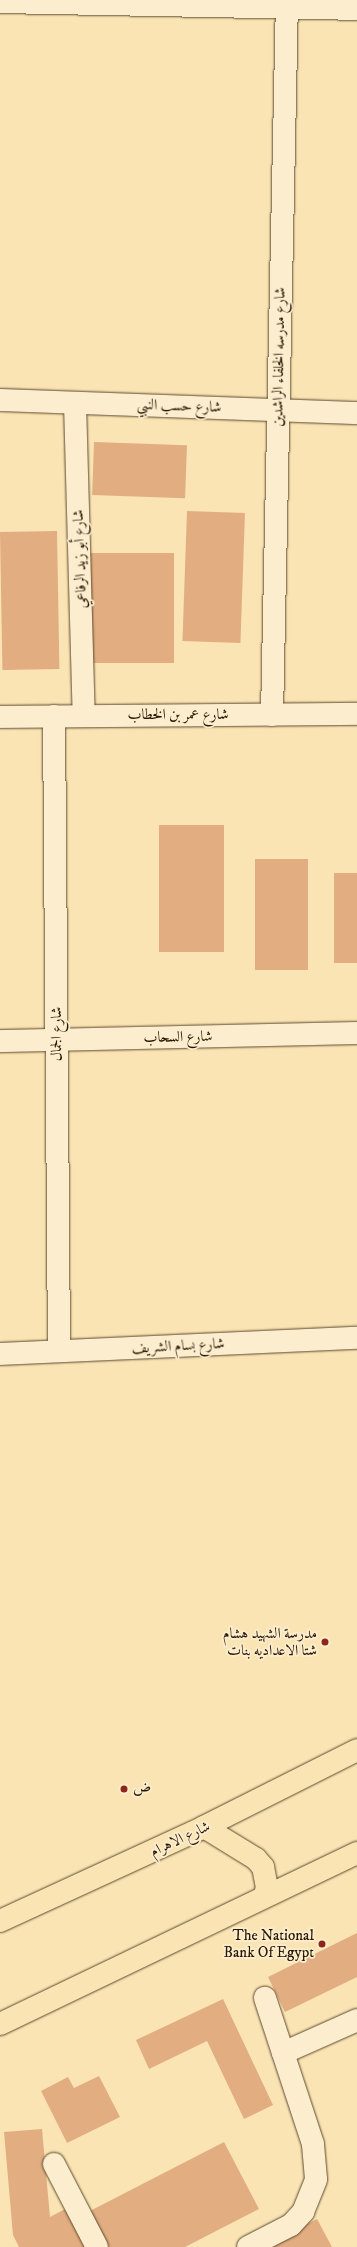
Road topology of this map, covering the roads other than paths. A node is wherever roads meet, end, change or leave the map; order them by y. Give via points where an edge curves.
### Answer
1 (0, 2) edge
2 (84, 2) edge
3 (287, 4) edge
4 (357, 9) edge
5 (0, 400) edge
6 (75, 403) junction
7 (278, 410) junction
8 (357, 413) edge
9 (357, 714) edge
10 (272, 715) junction
11 (0, 716) edge
12 (54, 716) junction
13 (84, 716) junction
14 (357, 1033) edge
15 (57, 1040) junction
16 (0, 1041) edge
17 (357, 1338) edge
18 (59, 1352) junction
19 (0, 1354) edge
20 (357, 1750) edge
21 (204, 1827) junction
22 (357, 1853) edge
23 (264, 1898) junction
24 (0, 1921) edge
25 (265, 1998) dead end
26 (357, 2020) edge
27 (0, 2024) edge
28 (283, 2053) junction
29 (54, 2164) dead end
30 (97, 2247) edge
31 (248, 2247) edge

1 - 2 street
2 - 3 street
3 - 4 street
3 - 7 street, شارع مدرسه الخلفاء الراشدين
5 - 6 street, شارع حسب النبي
6 - 7 street, شارع حسب النبي
6 - 13 street, شارع أبو زيد الرفاعي
7 - 8 street, شارع حسب النبي
7 - 10 street, شارع مدرسه الخلفاء الراشدين
9 - 10 street, شارع عمر بن الخطاب
10 - 13 street, شارع عمر بن الخطاب
11 - 12 street, شارع عمر بن الخطاب
12 - 13 street, شارع عمر بن الخطاب
12 - 15 street, شارع الجمال
14 - 15 street, شارع السحاب
15 - 16 street, شارع السحاب
15 - 18 street, شارع الجمال
17 - 18 street, شارع بسام الشريف
18 - 19 street, شارع بسام الشريف
20 - 21 main road, شارع الاهرام
21 - 23 main road via 256,1859 263,1867 267,1888
21 - 24 main road, شارع الاهرام
22 - 23 main road
23 - 27 main road
25 - 28 street
26 - 28 street
28 - 31 street via 313,2144 316,2179 303,2212 291,2225
29 - 30 street

